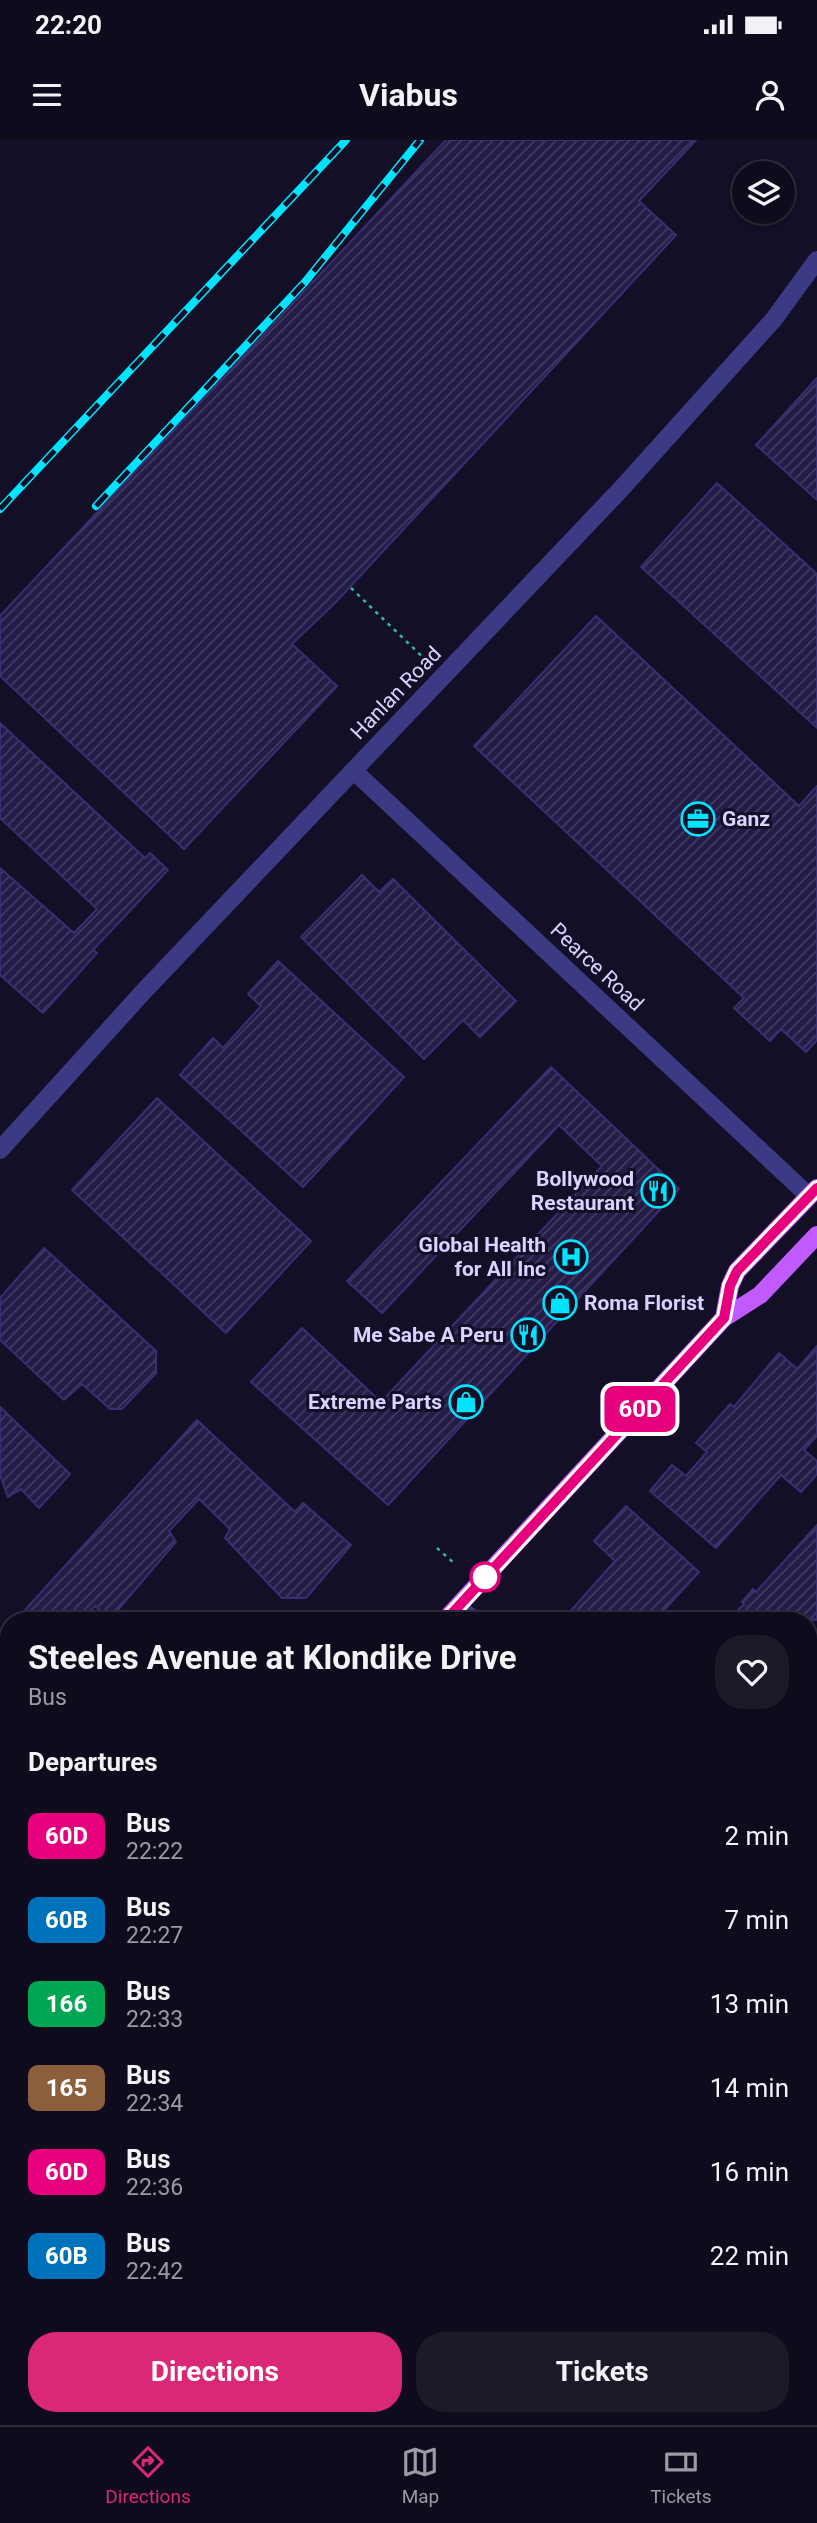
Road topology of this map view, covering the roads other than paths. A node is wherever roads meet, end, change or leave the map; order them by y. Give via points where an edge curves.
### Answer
1 (817, 260) edge
2 (354, 771) junction
3 (0, 1150) edge
4 (814, 1196) edge
5 (817, 1235) edge
6 (724, 1318) junction
7 (453, 1612) edge

1 - 2 street, Hanlan Road via 758,336
2 - 3 street, Hanlan Road
2 - 4 street, Pearce Road
4 - 6 main road via 737,1271
5 - 6 main road via 760,1295
6 - 7 main road

